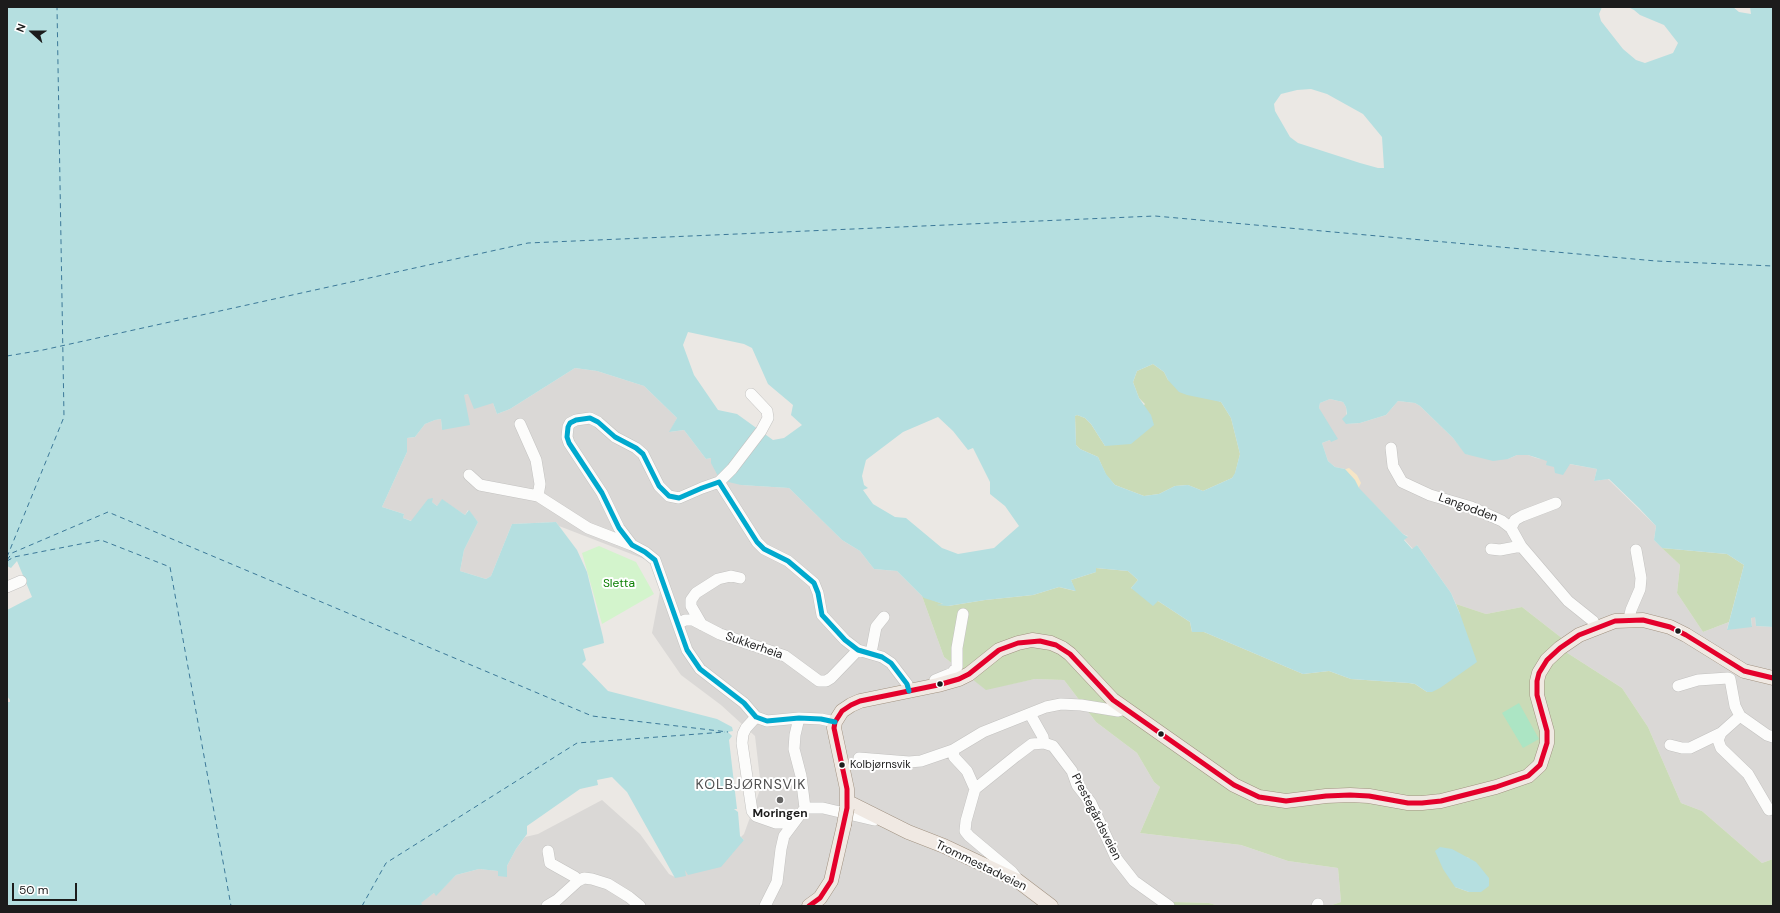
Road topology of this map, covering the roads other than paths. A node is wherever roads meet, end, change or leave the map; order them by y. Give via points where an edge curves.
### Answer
1 (751, 394) dead end
2 (520, 424) dead end
3 (1391, 448) dead end
4 (469, 475) dead end
5 (719, 482) junction
6 (538, 496) junction
7 (1556, 503) dead end
8 (1511, 528) junction
9 (632, 545) junction
10 (1521, 546) junction
11 (1491, 549) dead end
12 (1636, 550) dead end
13 (740, 578) dead end
14 (21, 581) dead end
15 (7, 587) edge
16 (963, 614) dead end
17 (884, 618) dead end
18 (1629, 620) junction
19 (678, 624) junction
20 (704, 627) junction
21 (1596, 628) junction
22 (858, 650) junction
23 (871, 653) junction
24 (1773, 678) edge
25 (1678, 686) dead end
26 (908, 689) junction
27 (1126, 709) junction
28 (1030, 714) junction
29 (1740, 716) junction
30 (756, 718) junction
31 (799, 718) junction
32 (835, 722) junction
33 (1720, 733) junction
34 (1773, 737) edge
35 (1044, 742) junction
36 (1670, 745) dead end
37 (953, 750) junction
38 (859, 758) dead end
39 (976, 790) junction
40 (848, 805) junction
41 (805, 808) junction
42 (1769, 810) dead end
43 (792, 823) junction
44 (908, 832) junction
45 (548, 851) dead end
46 (578, 881) junction
47 (1018, 881) junction
48 (547, 906) edge
49 (640, 906) edge
50 (765, 906) edge
51 (809, 906) edge
52 (1051, 906) edge
53 (1169, 906) edge

1 - 5 street via 767,410 768,418 732,469
2 - 6 street via 536,460 540,484
3 - 8 street, Langodden via 1393,466 1402,482 1430,495 1471,507 1502,521
4 - 6 street via 480,485
5 - 9 street via 680,498 668,496 659,486 643,454 636,448 615,437 590,418 570,423 567,437 569,443 602,493 619,528
5 - 22 street via 757,542 764,549 788,561 814,583 822,615
6 - 9 street via 575,521
7 - 8 street via 1522,516 1515,520
8 - 10 street, Langodden
9 - 19 street via 655,560
10 - 11 street
10 - 21 street, Langodden via 1568,601 1593,621
12 - 18 street via 1641,578 1640,589 1630,610
13 - 20 street via 730,576 718,579 696,593 691,600 691,606
14 - 15 street
16 - 26 street via 957,648 957,667 952,674
17 - 23 street via 876,627
18 - 21 main road via 1616,621
18 - 24 main road via 1642,620 1670,627 1744,671
19 - 20 street, Sukkerheia via 692,620
19 - 30 street via 687,650 700,669 744,703
20 - 22 street, Sukkerheia via 786,656 819,681 831,678
21 - 27 main road via 1560,648 1539,673 1537,695 1548,737 1546,750 1537,769 1517,780 1441,801 1408,803 1350,795 1286,801 1259,797 1234,785
22 - 23 street
23 - 26 street via 890,663 907,684
25 - 29 street via 1698,680 1728,678
26 - 27 main road via 959,679 999,650 1018,643 1040,641 1056,645 1070,654 1113,700
26 - 32 main road via 851,705 842,711
27 - 28 street via 1118,711 1061,704
28 - 35 street, Prestegårdsveien
28 - 37 street via 983,732
29 - 33 street
29 - 34 street
30 - 31 street
30 - 43 street via 746,728 742,743 752,811 756,816 776,823
31 - 32 street via 821,718
31 - 41 street via 794,749
32 - 40 main road via 835,736
33 - 36 street via 1690,748
33 - 42 street via 1718,740 1721,748 1748,774
35 - 39 street via 1032,744
35 - 53 street, Prestegårdsveien via 1053,746 1072,771 1077,785 1091,803 1116,858 1134,882
37 - 38 street via 921,761
37 - 39 street via 954,757 967,771
39 - 47 street via 965,830 1012,872
40 - 44 main road, Trommestadveien
40 - 51 main road, bridge via 831,881 820,898
41 - 43 street
41 - 44 street, Trommestadveien via 824,808 853,814
43 - 50 street via 780,849 777,882
44 - 47 main road, Trommestadveien
45 - 46 street via 550,864 576,877
46 - 48 street
46 - 49 street via 584,878 608,884
47 - 52 main road, Trommestadveien

